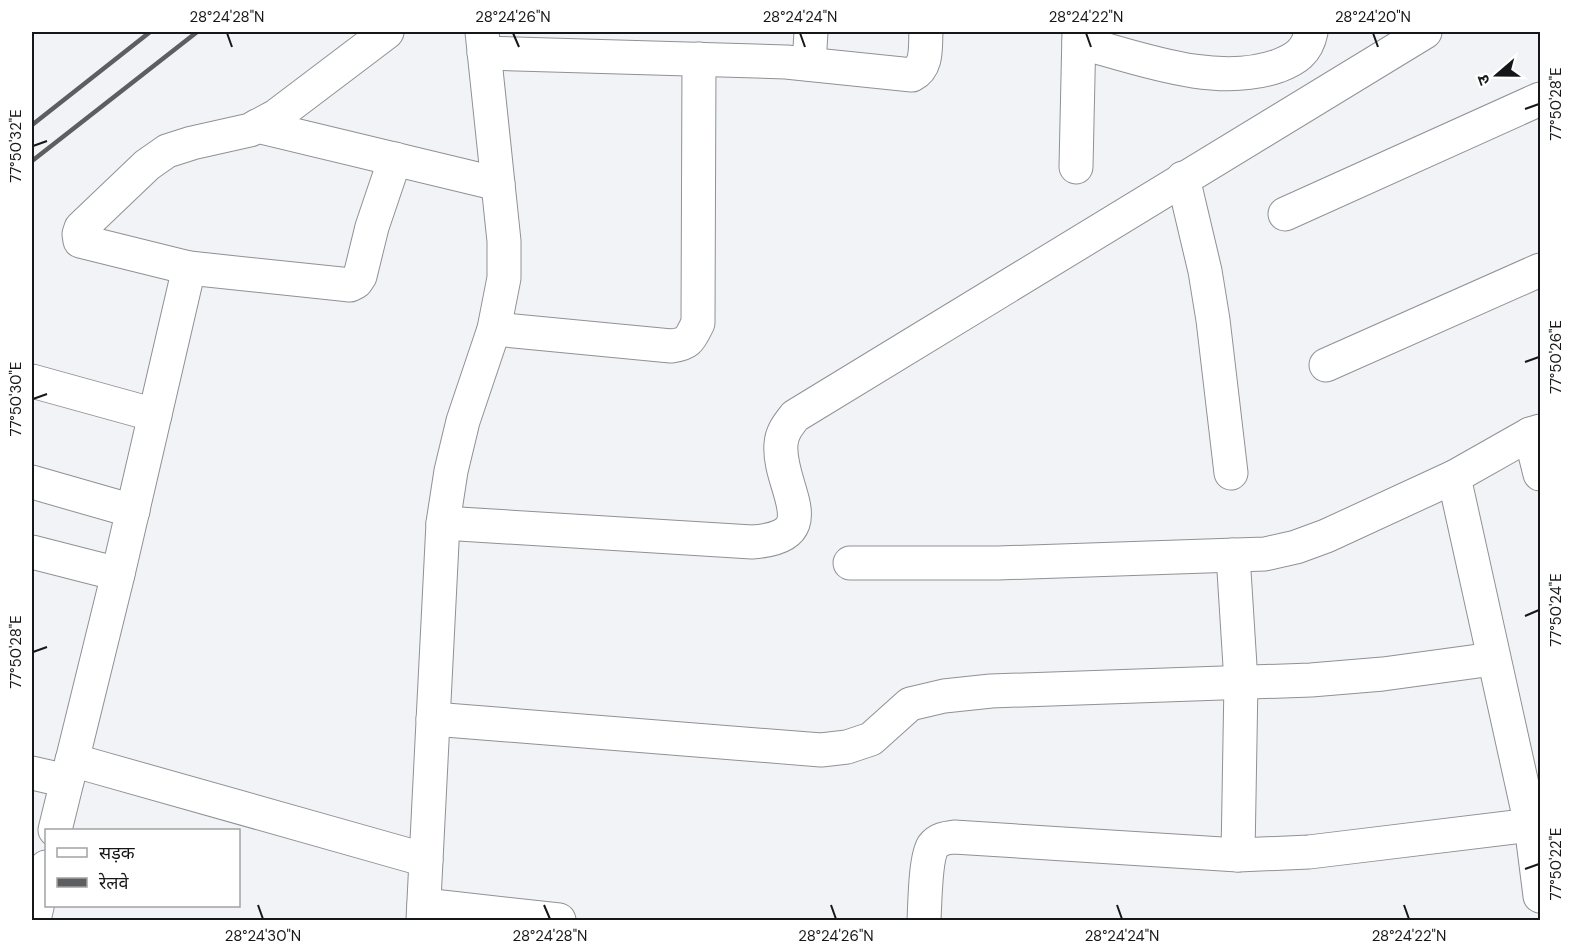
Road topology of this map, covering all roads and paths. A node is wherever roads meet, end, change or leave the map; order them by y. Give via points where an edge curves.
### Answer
1 (387, 32) edge
2 (811, 32) edge
3 (926, 32) edge
4 (1311, 32) edge
5 (1425, 32) edge
6 (1079, 37) edge
7 (483, 42) edge
8 (699, 59) junction
9 (809, 64) junction
10 (1540, 99) edge
11 (257, 126) junction
12 (394, 159) junction
13 (1076, 166) dead end
14 (1183, 178) junction
15 (498, 184) junction
16 (1285, 214) dead end
17 (189, 268) junction
18 (1540, 270) edge
19 (494, 329) junction
20 (1326, 365) dead end
21 (32, 381) edge
22 (155, 415) junction
23 (1535, 433) edge
24 (1231, 473) dead end
25 (1540, 474) edge
26 (1454, 477) junction
27 (32, 482) edge
28 (133, 511) junction
29 (443, 523) junction
30 (32, 552) edge
31 (1233, 555) junction
32 (850, 563) dead end
33 (118, 574) junction
34 (1493, 659) junction
35 (1241, 682) junction
36 (433, 719) junction
37 (70, 771) junction
38 (32, 773) edge
39 (1531, 825) junction
40 (56, 829) edge
41 (1238, 855) junction
42 (426, 860) junction
43 (45, 872) edge
44 (1540, 896) edge
45 (424, 913) edge
46 (34, 921) edge
47 (559, 921) edge
48 (924, 921) edge

1 - 11 street via 276,117
2 - 9 street
3 - 9 street via 923,64 912,75
4 - 6 street via 1306,47 1291,61 1241,74 1157,63
5 - 14 street
6 - 13 street
7 - 8 street
7 - 15 street
8 - 9 street
8 - 19 street via 698,323 689,340 671,346
10 - 16 street
11 - 12 street
11 - 17 street via 167,151 81,228 80,241
12 - 15 street
12 - 17 street via 356,282 350,285
14 - 24 street via 1213,320
14 - 29 street via 795,416 780,443 795,511 793,525 772,541
15 - 19 street via 504,278
17 - 22 street
18 - 20 street
19 - 29 street via 463,421
21 - 22 street
22 - 28 street
23 - 25 street
23 - 26 street
26 - 31 street via 1296,547 1265,554
26 - 34 street
27 - 28 street
28 - 33 street
29 - 36 street
30 - 33 street
31 - 32 street
31 - 35 street
33 - 37 street
34 - 35 street via 1383,674
34 - 39 street
35 - 36 street via 944,696 910,704 871,739 821,750
35 - 41 street
36 - 42 street
37 - 38 street
37 - 40 street
37 - 42 street
39 - 41 street via 1309,852
39 - 44 street
41 - 48 street via 942,838 933,845 929,857
42 - 45 street
43 - 46 street
45 - 47 street

